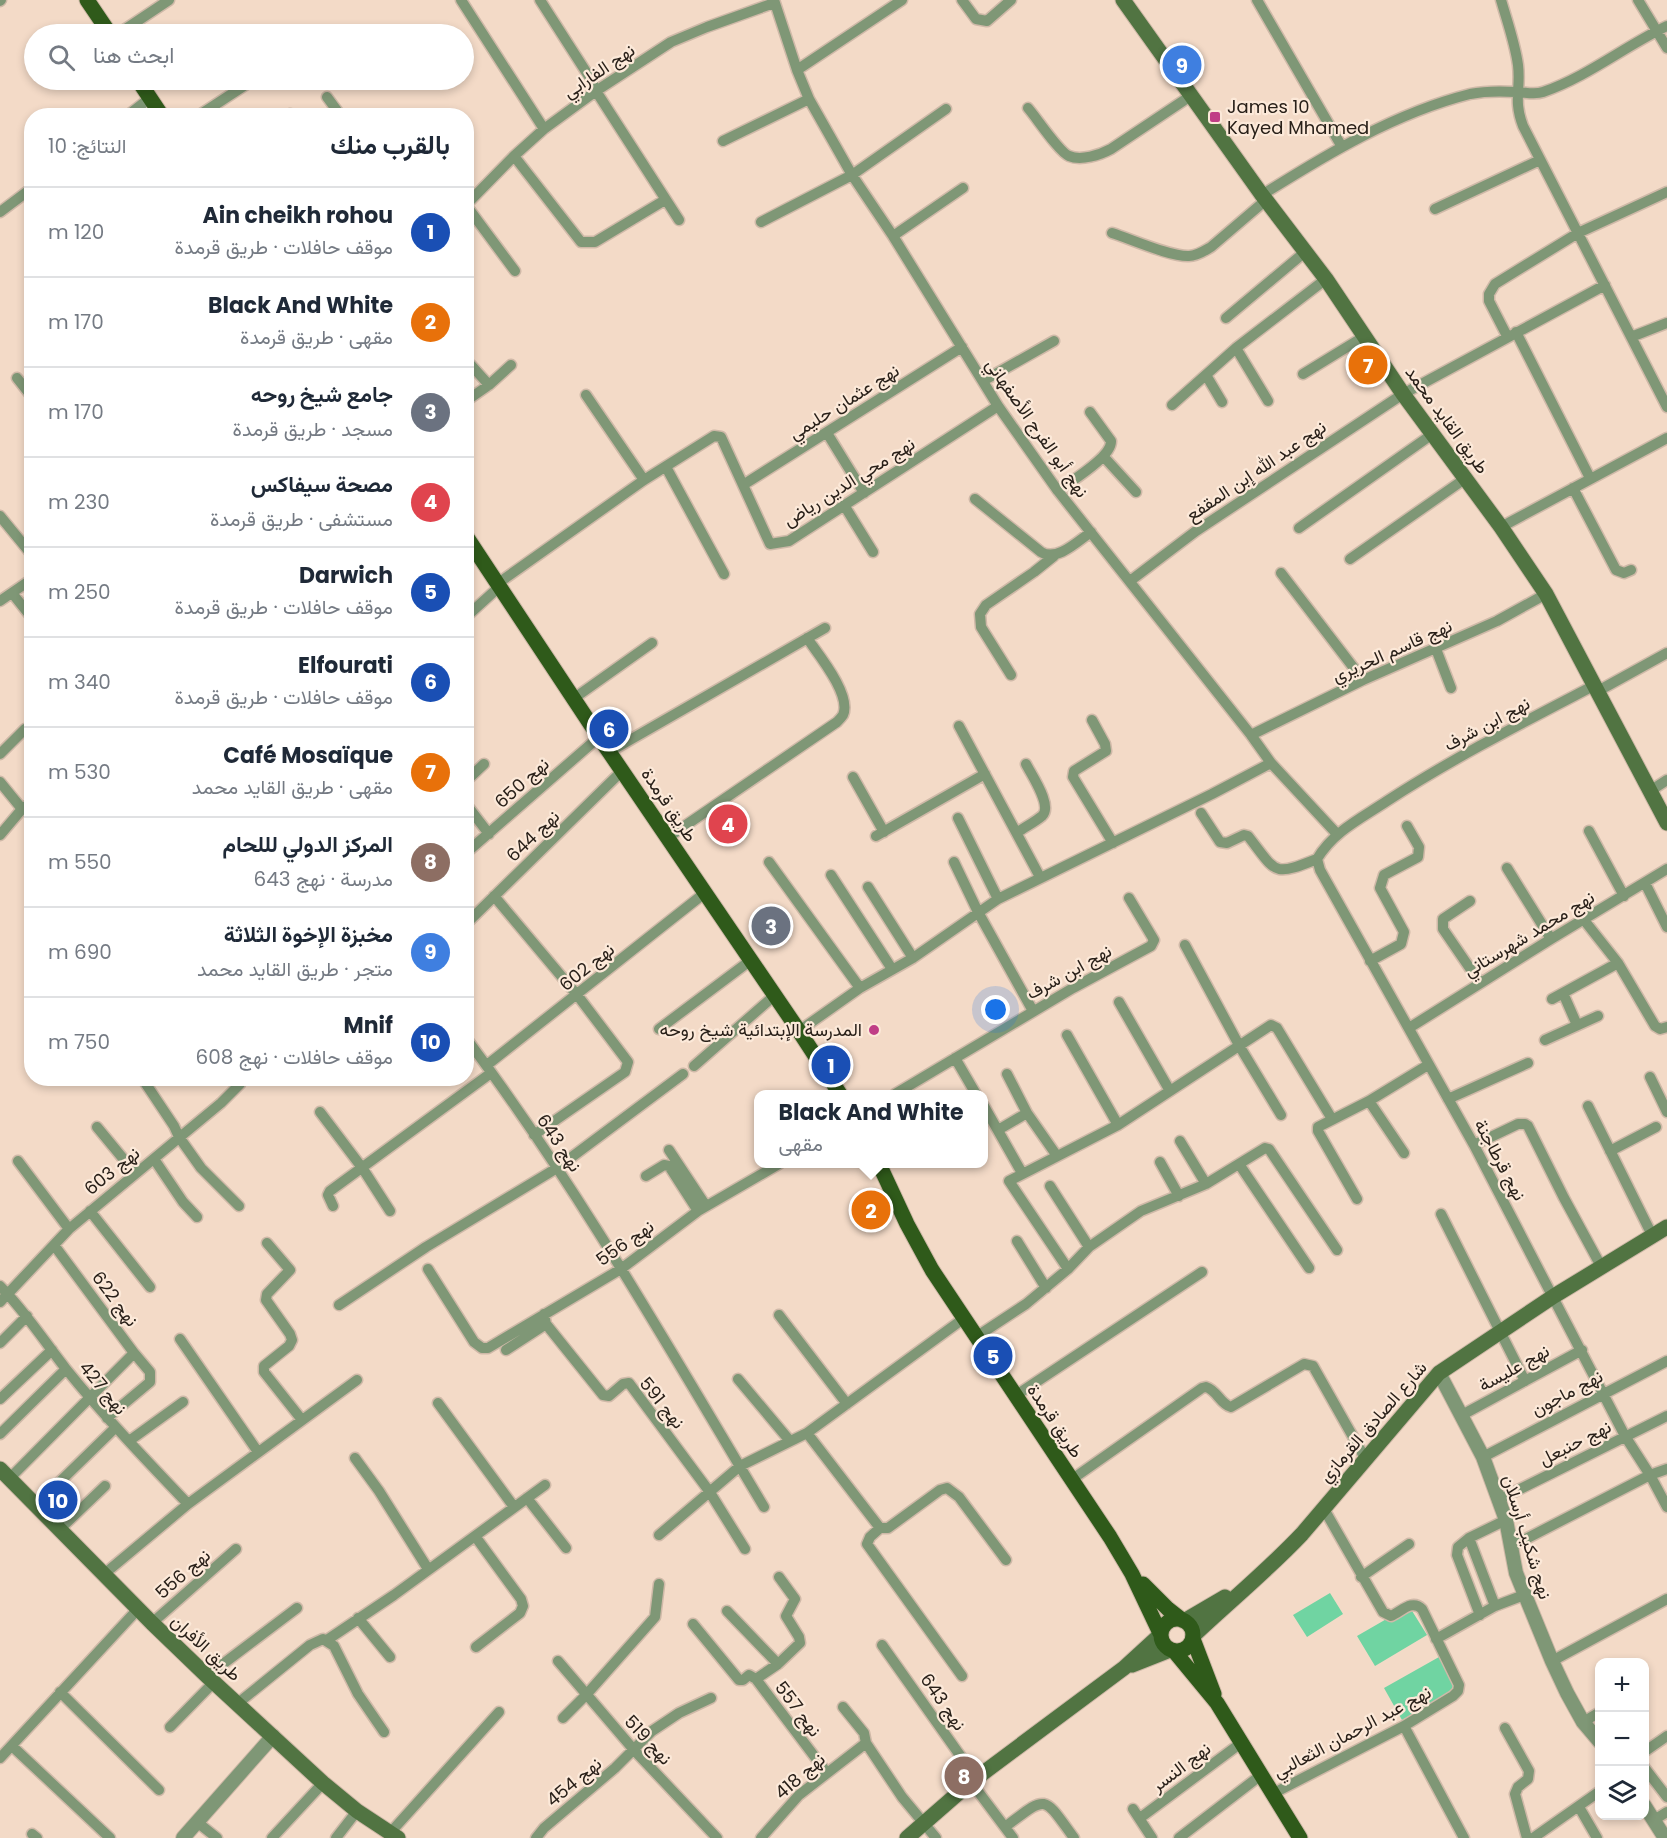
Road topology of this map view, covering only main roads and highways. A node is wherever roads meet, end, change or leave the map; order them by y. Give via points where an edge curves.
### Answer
1 (87, 0) edge
2 (1123, 0) edge
3 (103, 24) edge
4 (145, 90) edge
5 (157, 108) edge
6 (474, 548) edge
7 (1667, 823) edge
8 (837, 1090) edge
9 (881, 1168) edge
10 (1667, 1227) edge
11 (3, 1474) edge
12 (1132, 1574) junction
13 (1246, 1586) junction
14 (1183, 1620) junction
15 (1160, 1634) junction
16 (1193, 1637) junction
17 (1172, 1651) junction
18 (1124, 1668) junction
19 (1217, 1702) junction
20 (394, 1836) edge
21 (907, 1838) edge
22 (1300, 1838) edge

1 - 3 main road
2 - 7 main road, طريق القايد محمد via 1326,279 1546,594
4 - 5 main road
6 - 8 main road, طريق قرمدة
9 - 12 main road, طريق قرمدة via 917,1242 963,1319
10 - 13 main road, شارع الصادق القرمازي via 1439,1373 1324,1509 1279,1558
11 - 20 main road, طريق الأفران via 237,1704 357,1811
12 - 14 main road, طريق قرمدة
12 - 15 main road, طريق قرمدة
13 - 14 main road, شارع الصادق القرمازي
13 - 16 main road, شارع الصادق القرمازي
14 - 15 main road via 1168,1621
14 - 16 main road via 1192,1629
15 - 17 main road via 1162,1643
15 - 18 main road
16 - 17 main road via 1188,1647
16 - 19 main road
17 - 18 main road
17 - 19 main road
18 - 21 main road via 974,1780
19 - 22 main road

